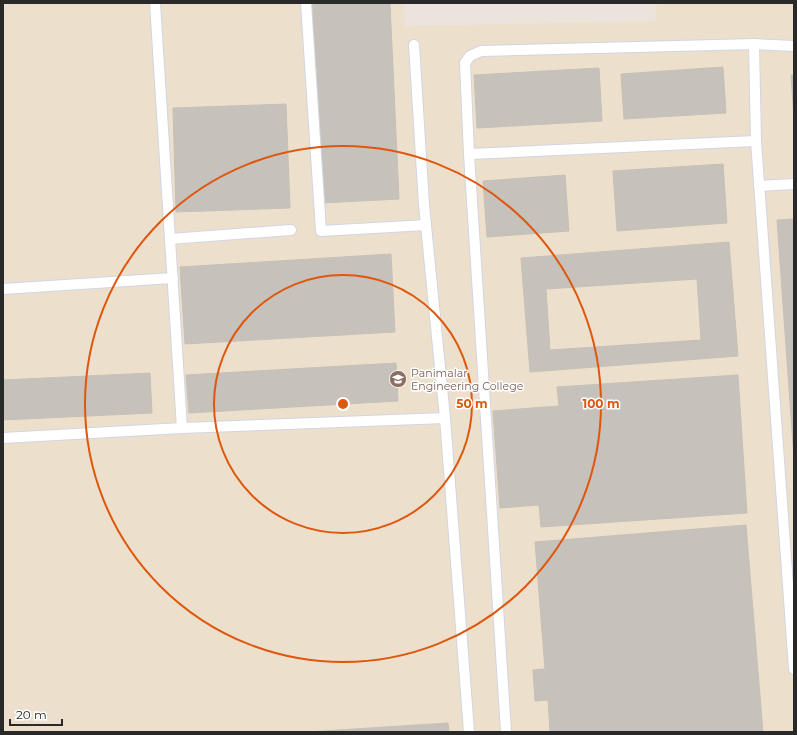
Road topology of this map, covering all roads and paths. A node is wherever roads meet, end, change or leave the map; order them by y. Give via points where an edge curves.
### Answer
1 (155, 3) edge
2 (306, 3) edge
3 (754, 44) junction
4 (414, 45) dead end
5 (794, 46) edge
6 (756, 141) junction
7 (470, 154) junction
8 (794, 184) edge
9 (759, 186) junction
10 (426, 225) junction
11 (291, 230) dead end
12 (170, 239) junction
13 (173, 278) junction
14 (3, 289) edge
15 (445, 418) junction
16 (182, 428) junction
17 (3, 438) edge
18 (794, 669) edge
19 (469, 732) edge
20 (506, 732) edge

1 - 12 lane
2 - 10 lane via 321,231
3 - 5 lane
3 - 6 lane
3 - 7 lane via 481,51 470,56 465,63
4 - 10 lane
6 - 7 lane
6 - 9 lane
7 - 20 lane
8 - 9 lane
9 - 18 lane
10 - 15 lane
11 - 12 lane
12 - 13 lane
13 - 14 lane
13 - 16 lane
15 - 16 lane
15 - 19 lane
16 - 17 lane

